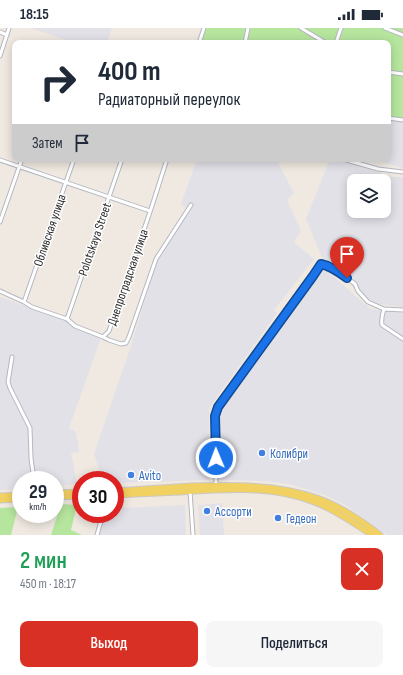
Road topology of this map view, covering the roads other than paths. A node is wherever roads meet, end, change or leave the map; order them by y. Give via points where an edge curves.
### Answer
1 (9, 28) edge
2 (204, 28) edge
3 (248, 28) edge
4 (301, 28) edge
5 (341, 28) edge
6 (385, 28) edge
7 (0, 32) edge
8 (7, 34) junction
9 (403, 35) edge
10 (200, 40) edge
11 (246, 40) edge
12 (321, 40) edge
13 (337, 40) edge
14 (0, 56) edge
15 (391, 72) edge
16 (403, 74) edge
17 (391, 118) edge
18 (403, 120) edge
19 (0, 160) edge
20 (21, 162) edge
21 (73, 162) edge
22 (121, 162) edge
23 (166, 162) edge
24 (354, 162) edge
25 (20, 166) junction
26 (403, 172) edge
27 (66, 182) junction
28 (109, 197) junction
29 (191, 205) dead end
30 (150, 211) junction
31 (0, 222) edge
32 (0, 291) edge
33 (24, 302) junction
34 (384, 309) junction
35 (403, 310) edge
36 (66, 319) junction
37 (103, 337) junction
38 (403, 340) edge
39 (12, 357) dead end
40 (33, 471) edge
41 (216, 488) junction
42 (124, 491) edge
43 (190, 491) junction
44 (12, 495) edge
45 (124, 495) edge
46 (0, 496) edge
47 (12, 499) edge
48 (0, 500) edge
49 (100, 523) edge
50 (97, 535) edge
51 (193, 535) edge
52 (372, 535) edge
53 (380, 535) edge

1 - 8 street
2 - 10 street
3 - 11 street
4 - 12 street
5 - 13 street
6 - 9 street
7 - 8 street
8 - 14 street
15 - 16 street
17 - 18 street
19 - 25 street
20 - 25 street
21 - 27 street, Обливская улица
22 - 28 street, Polotskaya Street
23 - 30 street, Днепроградская улица
24 - 26 street via 378,169
25 - 27 street
25 - 31 street
27 - 28 street
27 - 33 street, Обливская улица
28 - 30 street
28 - 36 street, Polotskaya Street
29 - 37 street, Днепроградская улица via 156,259 126,343 121,344
30 - 37 street, Днепроградская улица via 109,331
32 - 33 street
33 - 36 street
34 - 35 street
34 - 38 street via 382,325
34 - 41 street via 368,302 355,284 339,272 321,264 218,407 215,416
36 - 37 street via 75,326
39 - 40 street via 8,382 30,428
41 - 42 main road
41 - 43 main road
41 - 52 main road via 277,492 316,502
41 - 53 main road via 277,488 317,498 349,514
43 - 45 main road
43 - 51 street
44 - 46 main road
47 - 48 main road
49 - 50 street

